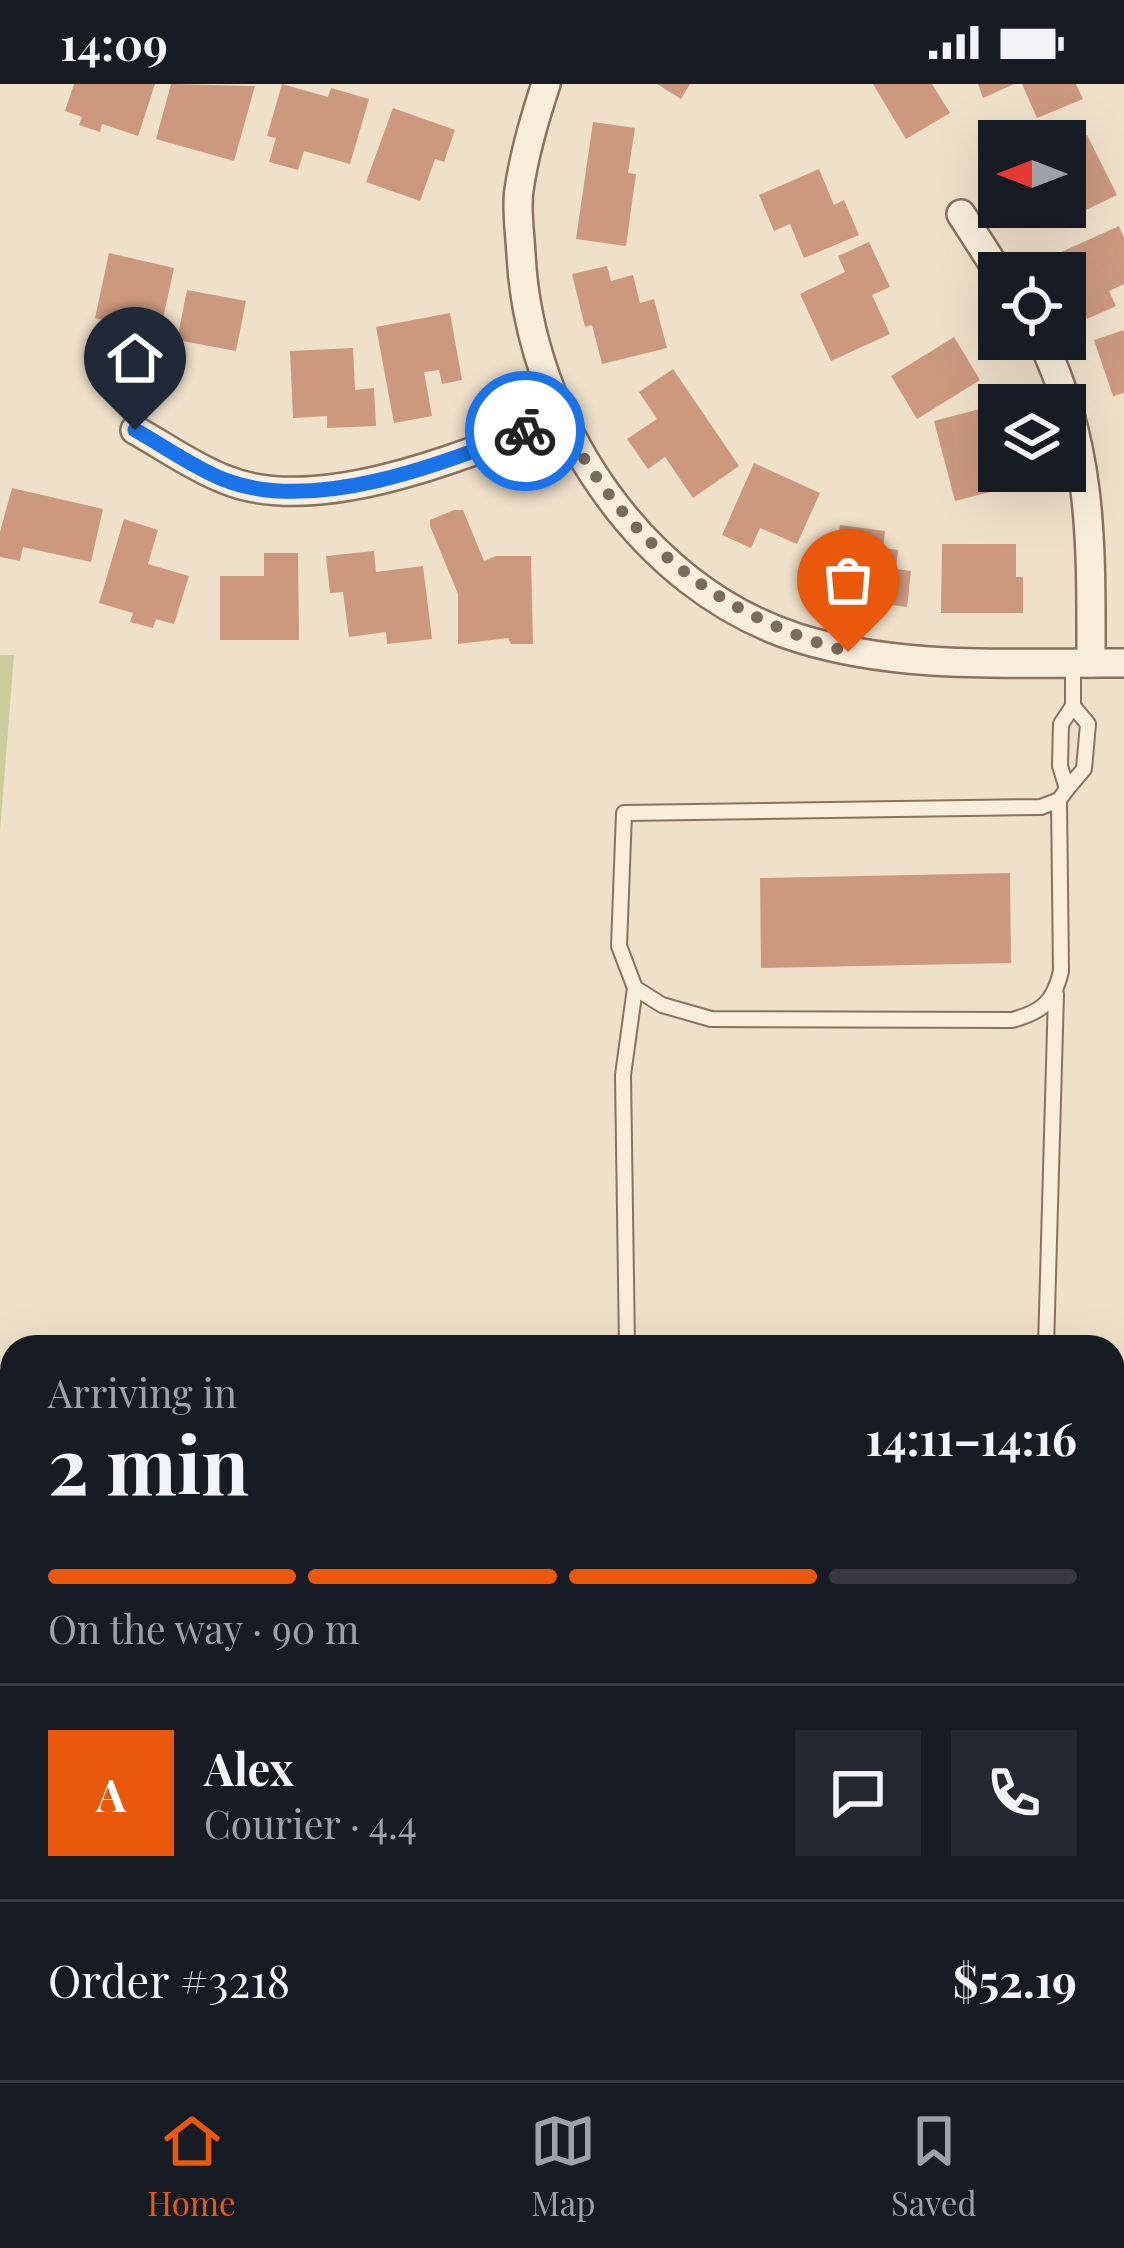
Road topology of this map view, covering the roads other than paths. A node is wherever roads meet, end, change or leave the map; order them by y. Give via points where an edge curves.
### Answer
1 (537, 86) edge
2 (961, 214) dead end
3 (985, 252) edge
4 (1052, 360) edge
5 (561, 417) junction
6 (135, 430) dead end
7 (1082, 663) junction
8 (1124, 663) edge
9 (1073, 706) junction
10 (1063, 795) junction
11 (634, 988) junction
12 (1056, 994) junction
13 (626, 1335) edge
14 (1046, 1335) edge

1 - 5 street via 518,193 523,286
2 - 3 street
4 - 7 street via 1082,456 1092,556
5 - 6 street via 439,466 320,488 226,481
5 - 7 street via 595,478 659,551 691,579 792,636 899,660
7 - 8 street
7 - 9 lane
9 - 10 lane via 1061,724
9 - 10 lane via 1088,724 1084,770
10 - 11 lane via 1041,807 624,813 620,946
10 - 12 lane
11 - 12 lane via 711,1019 1012,1020 1038,1013
11 - 13 lane via 623,1075
12 - 14 lane

